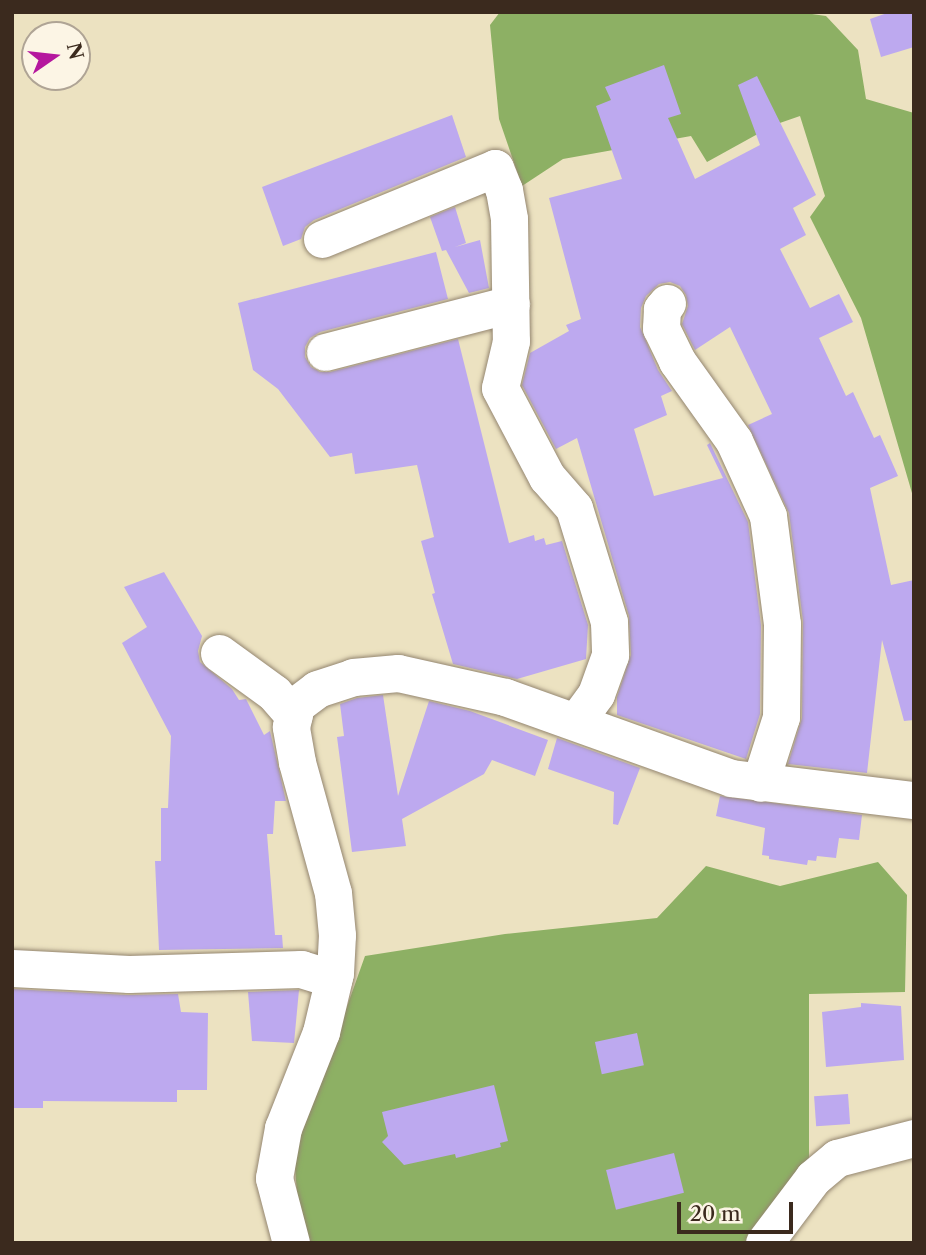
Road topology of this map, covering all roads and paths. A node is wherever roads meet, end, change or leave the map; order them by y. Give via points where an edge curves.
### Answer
1 (322, 239) dead end
2 (667, 303) dead end
3 (511, 304) junction
4 (325, 352) dead end
5 (219, 653) dead end
6 (294, 716) junction
7 (577, 720) junction
8 (760, 783) junction
9 (914, 800) edge
10 (12, 968) edge
11 (333, 979) junction
12 (914, 1138) edge
13 (291, 1243) edge
14 (764, 1243) edge

1 - 3 street via 495,168 509,219
2 - 8 street via 661,328 677,361 734,441 768,516 782,624 781,717
3 - 4 street
3 - 7 street via 511,341 500,388 547,477 574,508 609,622 610,655 596,694
5 - 6 street via 274,693
6 - 7 street via 296,705 317,688 353,677 398,673 505,697
6 - 11 street via 291,727 297,762 333,893 337,934
7 - 8 street via 731,778
8 - 9 street
10 - 11 street via 129,974 301,969
11 - 13 street via 321,1032 283,1128 274,1178
12 - 14 street via 838,1158 813,1178

